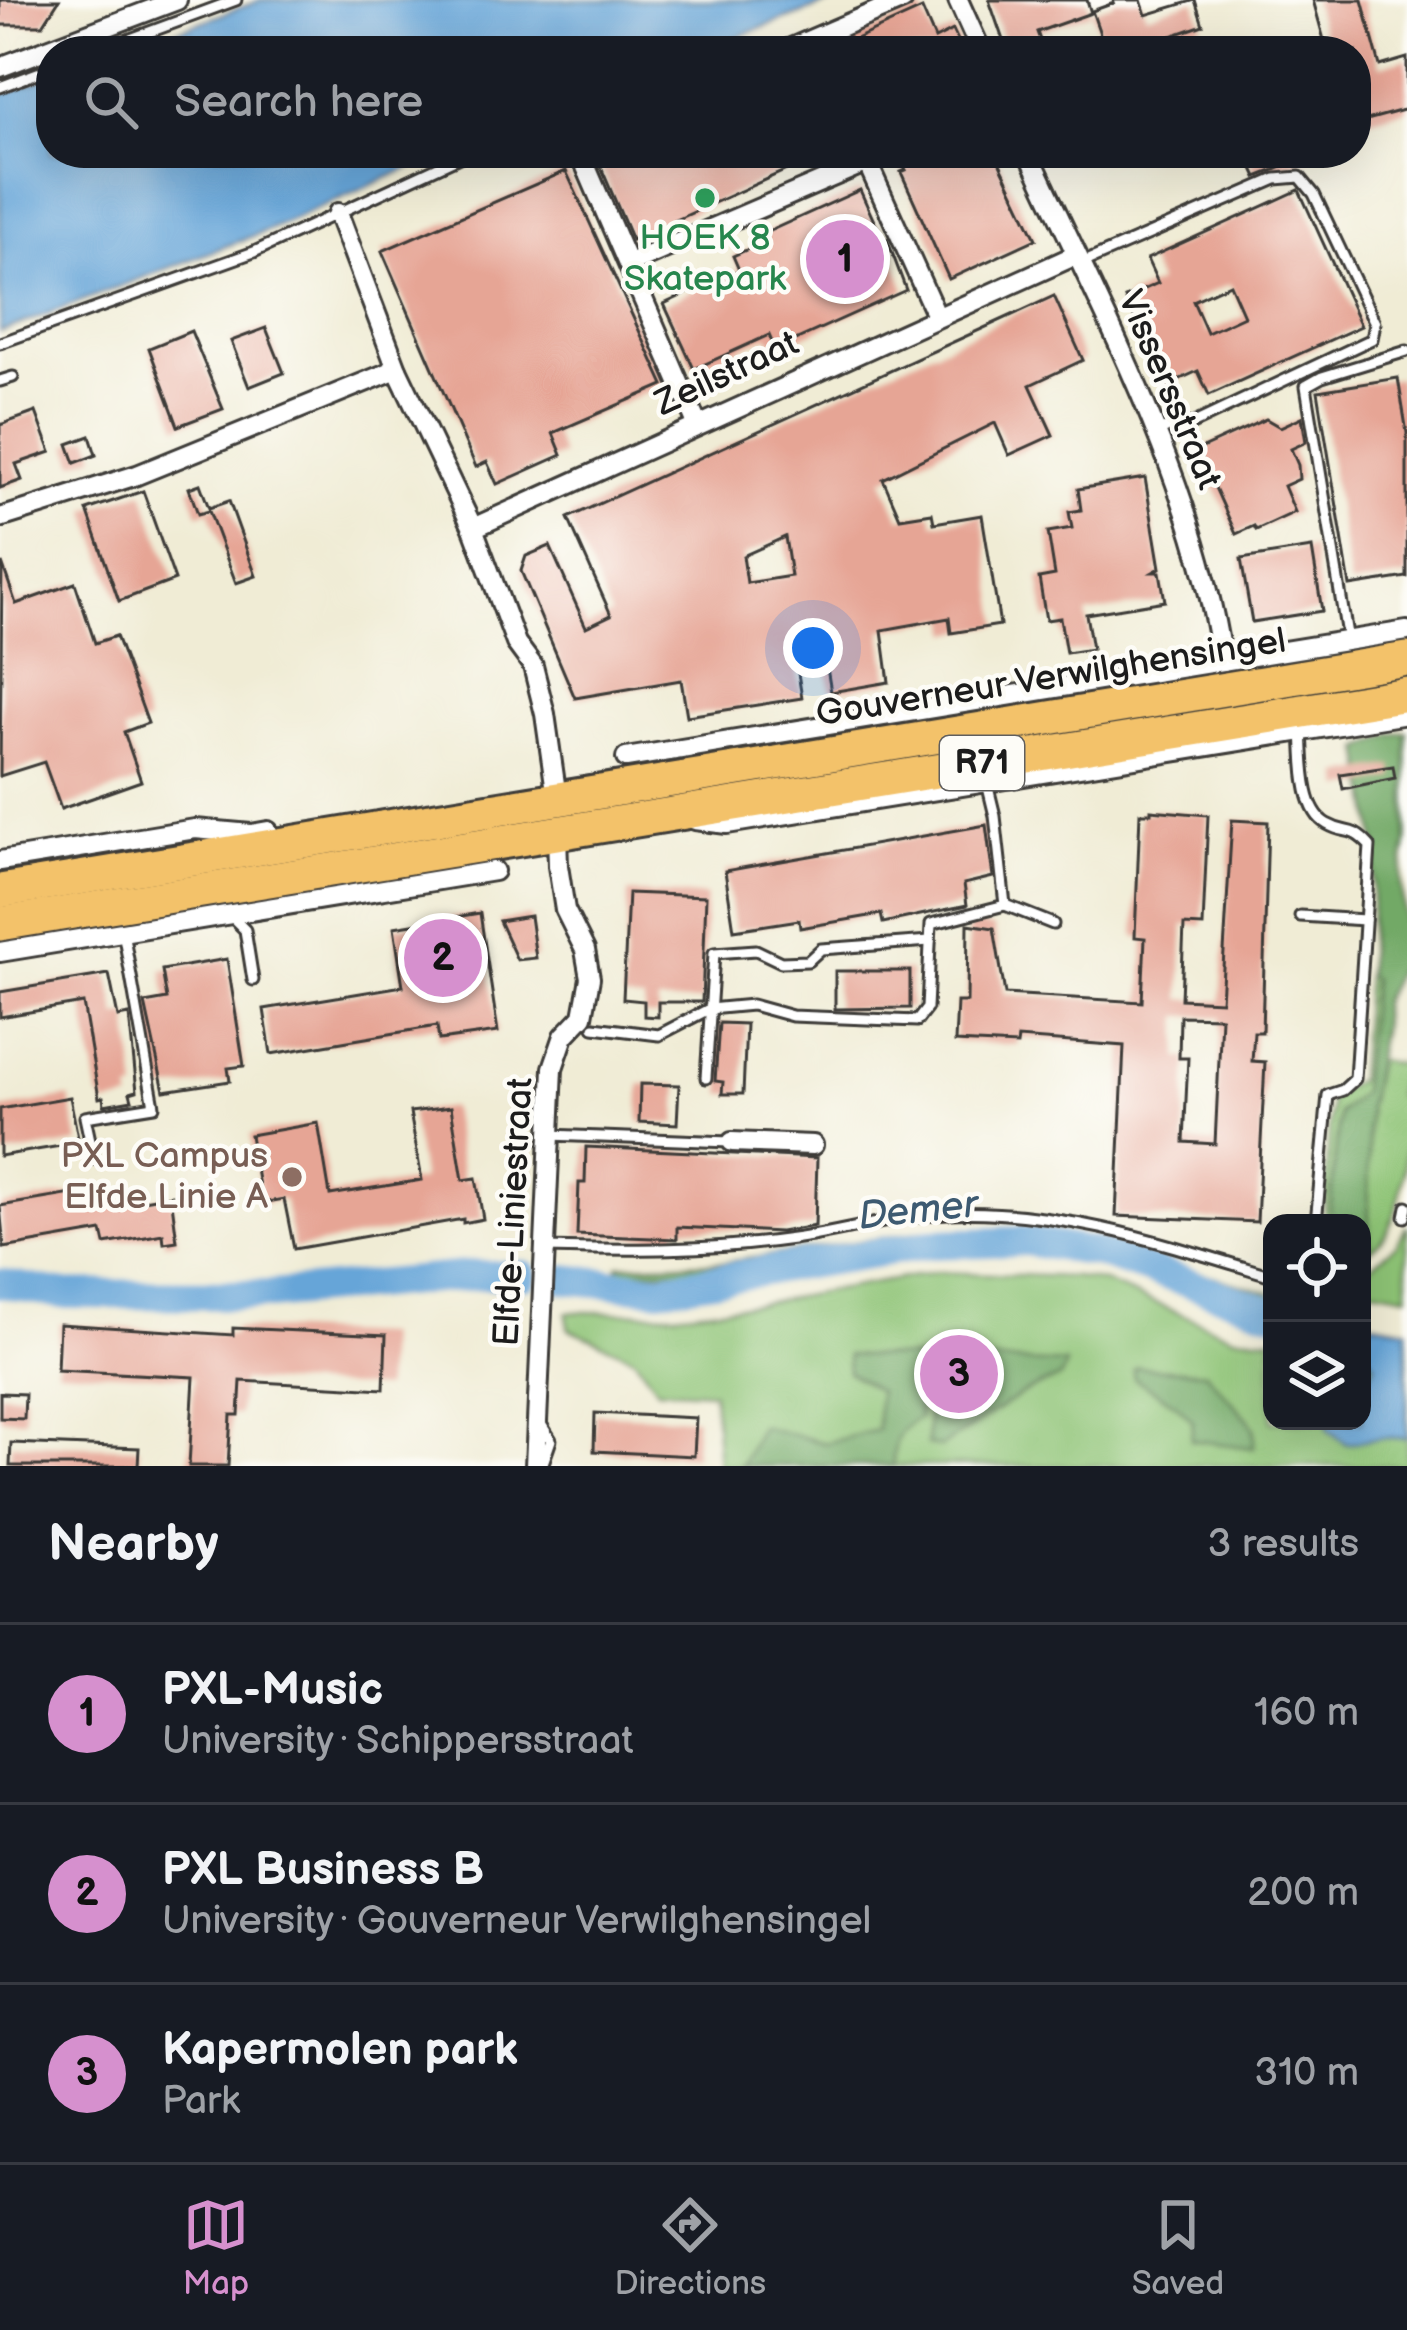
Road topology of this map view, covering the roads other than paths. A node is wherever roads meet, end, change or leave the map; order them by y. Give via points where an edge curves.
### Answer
1 (174, 0) edge
2 (236, 0) edge
3 (903, 0) edge
4 (958, 0) edge
5 (81, 36) edge
6 (139, 36) edge
7 (834, 36) edge
8 (974, 36) edge
9 (36, 53) edge
10 (0, 67) edge
11 (36, 74) edge
12 (0, 87) edge
13 (436, 168) edge
14 (586, 168) edge
15 (841, 168) edge
16 (870, 168) edge
17 (1035, 168) edge
18 (338, 213) junction
19 (1078, 260) junction
20 (628, 264) junction
21 (936, 315) junction
22 (0, 343) edge
23 (1407, 351) edge
24 (397, 369) junction
25 (14, 377) dead end
26 (0, 382) edge
27 (698, 424) junction
28 (1155, 433) junction
29 (0, 518) edge
30 (473, 528) junction
31 (1407, 632) edge
32 (1348, 641) junction
33 (1407, 659) edge
34 (1222, 661) junction
35 (1407, 694) edge
36 (1407, 714) edge
37 (1302, 730) junction
38 (762, 738) junction
39 (626, 758) dead end
40 (984, 773) junction
41 (707, 774) junction
42 (557, 798) junction
43 (445, 816) junction
44 (557, 833) junction
45 (0, 861) edge
46 (494, 871) dead end
47 (0, 891) edge
48 (164, 897) junction
49 (1005, 905) junction
50 (229, 914) junction
51 (1300, 916) dead end
52 (1365, 920) junction
53 (0, 924) edge
54 (1053, 925) dead end
55 (130, 930) junction
56 (930, 941) junction
57 (0, 952) edge
58 (253, 980) dead end
59 (709, 1009) junction
60 (594, 1027) dead end
61 (706, 1078) dead end
62 (550, 1135) junction
63 (732, 1142) joint
64 (813, 1145) dead end
65 (94, 1159) dead end
66 (1317, 1214) edge
67 (544, 1248) junction
68 (1263, 1273) edge
69 (539, 1465) edge

1 - 5 street
2 - 6 lane
3 - 7 street
4 - 8 street
9 - 10 street
11 - 12 lane
13 - 18 lane
14 - 20 street
15 - 20 street
16 - 21 street
17 - 19 street, Vissersstraat
18 - 22 lane via 254,252
18 - 24 street
19 - 21 street, Zeilstraat
19 - 28 street, Vissersstraat
19 - 28 lane via 1276,179 1300,177 1376,323 1372,339 1192,424
20 - 27 street
21 - 27 street, Zeilstraat
23 - 32 lane via 1306,386
24 - 29 street via 136,475
24 - 30 street
25 - 26 lane
27 - 30 street, Zeilstraat
28 - 34 street, Vissersstraat via 1212,593
30 - 42 street via 516,643 533,666
31 - 32 street, Gouverneur Verwilghensingel
32 - 34 street, Gouverneur Verwilghensingel
33 - 41 highway, Gouverneur Verwilghensingel / R71
34 - 38 street, Gouverneur Verwilghensingel
35 - 40 highway, Gouverneur Verwilghensingel / R71
36 - 37 street, Gouverneur Verwilghensingel
37 - 40 street, Gouverneur Verwilghensingel
37 - 52 lane via 1313,809 1370,846
38 - 39 street, Gouverneur Verwilghensingel
38 - 41 street, Gouverneur Verwilghensingel
40 - 44 highway, Gouverneur Verwilghensingel / R71
40 - 49 lane
41 - 42 highway, Gouverneur Verwilghensingel / R71
42 - 43 highway, Gouverneur Verwilghensingel / R71
42 - 44 highway
43 - 45 street, Gouverneur Verwilghensingel via 420,807 251,834 195,829
43 - 47 highway, Gouverneur Verwilghensingel / R71
44 - 48 highway, Gouverneur Verwilghensingel / R71
44 - 62 street, Elfde-Liniestraat via 565,910 590,978 583,1016 564,1036 553,1068
46 - 50 street
48 - 53 highway, Gouverneur Verwilghensingel / R71
48 - 55 street
49 - 54 lane
49 - 56 lane via 931,924
50 - 55 street
50 - 58 lane via 244,930
51 - 52 lane
52 - 66 lane via 1355,1078 1328,1095
55 - 57 street
55 - 65 lane via 154,1106 85,1117
56 - 59 lane via 821,949 808,962 781,962 756,950 714,953
56 - 59 lane via 927,1007 917,1021 792,1016 752,1004
59 - 60 lane via 659,1035
59 - 61 lane
62 - 63 lane
62 - 67 street, Elfde-Liniestraat
63 - 64 street
67 - 68 lane via 671,1250 946,1213 1023,1215 1099,1226
67 - 69 street, Elfde-Liniestraat

